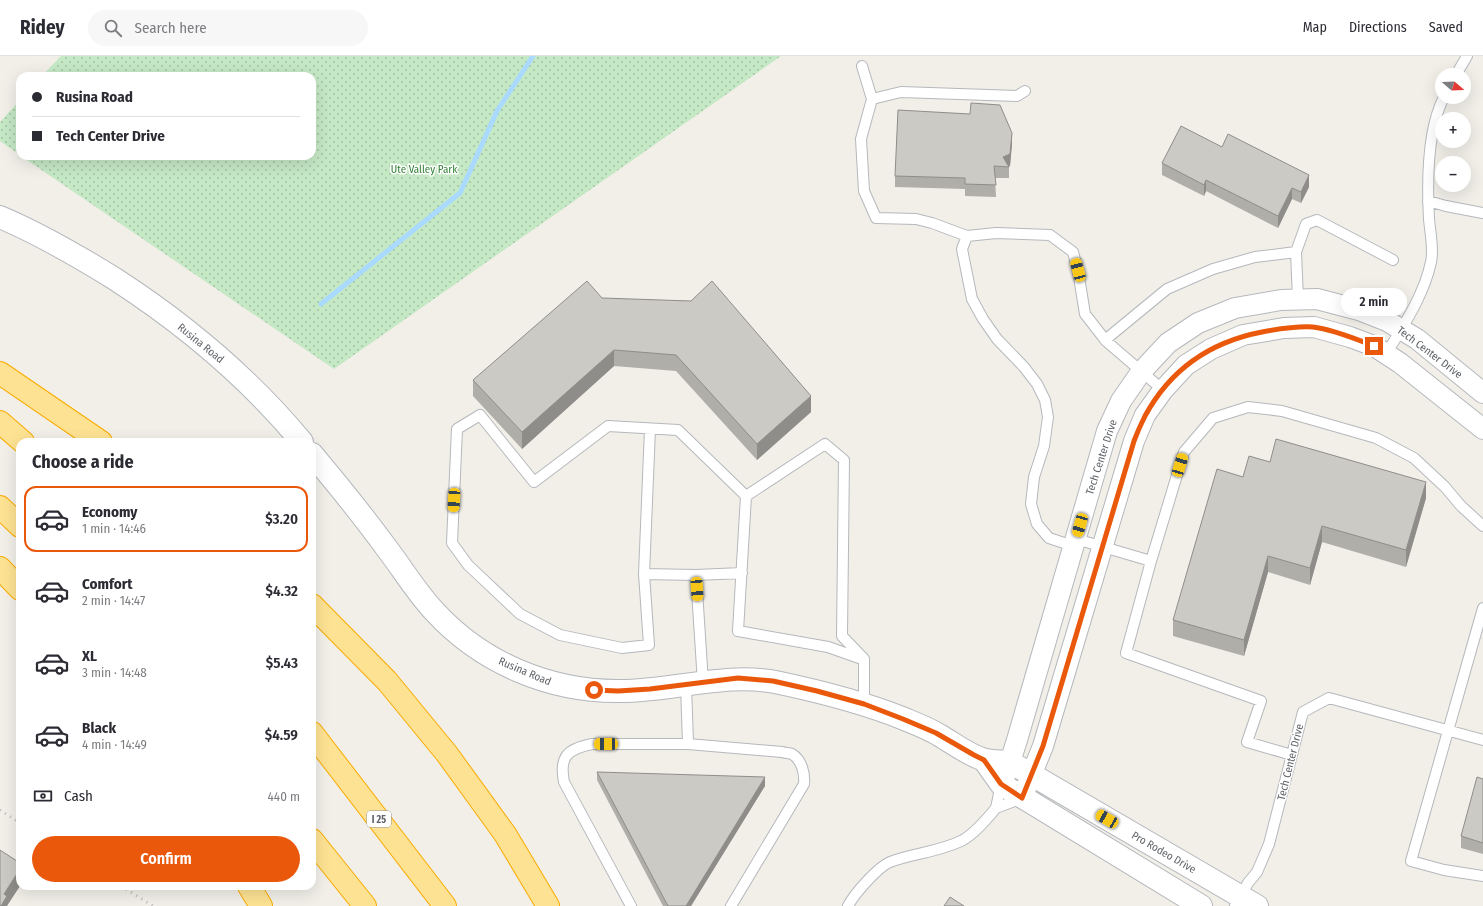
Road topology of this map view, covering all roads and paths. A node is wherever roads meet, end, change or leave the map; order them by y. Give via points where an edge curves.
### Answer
1 (1467, 56) edge
2 (862, 66) dead end
3 (1460, 68) edge
4 (1025, 91) dead end
5 (872, 99) junction
6 (1440, 104) edge
7 (1428, 201) junction
8 (1483, 213) edge
9 (0, 217) edge
10 (967, 236) junction
11 (1296, 252) junction
12 (1393, 260) dead end
13 (1298, 299) junction
14 (1402, 330) junction
15 (1105, 340) junction
16 (1386, 354) junction
17 (1141, 372) junction
18 (0, 373) edge
19 (1163, 390) junction
20 (1483, 393) edge
21 (0, 422) edge
22 (650, 429) junction
23 (1483, 429) edge
24 (18, 438) edge
25 (95, 438) edge
26 (299, 438) edge
27 (316, 459) edge
28 (746, 496) junction
29 (0, 507) edge
30 (16, 522) edge
31 (1483, 526) edge
32 (1075, 542) junction
33 (1102, 546) junction
34 (1151, 561) junction
35 (0, 568) edge
36 (742, 573) junction
37 (644, 574) junction
38 (696, 575) junction
39 (16, 585) edge
40 (1483, 608) edge
41 (316, 609) edge
42 (864, 659) junction
43 (694, 684) junction
44 (864, 704) junction
45 (1448, 730) junction
46 (316, 738) edge
47 (1483, 740) edge
48 (688, 744) junction
49 (1292, 755) junction
50 (984, 760) junction
51 (1010, 762) junction
52 (1032, 774) junction
53 (1001, 784) junction
54 (1022, 798) junction
55 (996, 808) junction
56 (316, 845) edge
57 (1483, 876) edge
58 (251, 890) edge
59 (1244, 903) edge
60 (261, 906) edge
61 (365, 906) edge
62 (445, 906) edge
63 (548, 906) edge
64 (631, 906) edge
65 (731, 906) edge
66 (848, 906) edge
67 (1201, 906) edge

1 - 3 lane
2 - 5 lane
4 - 5 lane via 1017,96 901,92
5 - 10 lane via 861,139 864,191 876,218 916,219
6 - 7 lane via 1429,156
7 - 8 lane
7 - 14 lane via 1432,260 1422,291
9 - 26 street, Rusina Road via 86,261 141,296 198,338 246,380
10 - 15 lane via 996,233 1050,236 1073,252 1085,314
10 - 32 lane via 962,249 972,299 997,339 1024,367 1045,400 1048,417 1044,446 1034,477 1031,504 1037,524 1049,538
11 - 12 lane via 1306,224 1317,220
11 - 13 lane
11 - 15 lane via 1255,257 1213,269 1167,290
13 - 14 street, Tech Center Drive via 1317,299 1359,310
13 - 17 street, Tech Center Drive via 1235,308 1198,324 1168,343
14 - 16 lane
14 - 20 street, Tech Center Drive
15 - 17 lane
16 - 19 street via 1374,346 1314,327 1284,328 1243,335 1211,349 1186,365
16 - 23 street
17 - 19 lane
17 - 32 street, Tech Center Drive via 1121,401 1107,431
18 - 25 highway
19 - 33 street via 1146,415 1134,441
21 - 24 highway
22 - 28 lane via 678,430
22 - 37 lane
22 - 37 lane via 608,426 534,482 480,415 457,430 452,543 468,565 520,614 560,635 622,648 649,645
27 - 43 street, Rusina Road via 436,613 462,637 488,655 550,683 581,689 618,691
28 - 36 lane
28 - 42 lane via 825,444 844,460 842,636
29 - 30 highway
31 - 34 lane via 1414,458 1376,438 1282,411 1248,407 1213,418 1184,452
32 - 33 lane
32 - 51 street, Tech Center Drive
33 - 34 lane
33 - 52 street via 1043,746
34 - 49 lane via 1126,653 1261,701 1247,742
35 - 39 highway
36 - 38 lane
36 - 42 lane via 738,631 828,647
37 - 38 lane
38 - 43 lane
40 - 45 lane
41 - 63 highway via 387,681 447,754 505,834
42 - 44 lane
43 - 44 street, Rusina Road via 738,678 773,681
43 - 48 lane
44 - 50 street, Rusina Road via 936,733
45 - 47 lane, Tech Center Drive
45 - 49 lane, Tech Center Drive via 1329,698 1303,712
45 - 57 lane via 1411,861 1444,870
46 - 62 highway, I 25
48 - 64 lane via 592,744 578,747 563,761 561,770 564,782
48 - 65 lane via 792,754 798,760 805,776 804,784
49 - 59 lane, Tech Center Drive via 1269,844
50 - 51 street, Rusina Road
50 - 53 street, Rusina Road
51 - 52 street, Pro Rodeo Drive
51 - 53 street, Tech Center Drive
52 - 54 street
52 - 59 street, Pro Rodeo Drive
53 - 54 street
53 - 55 lane
54 - 55 lane
54 - 67 street
55 - 66 lane via 963,839 889,863 867,880
56 - 61 highway
58 - 60 highway

